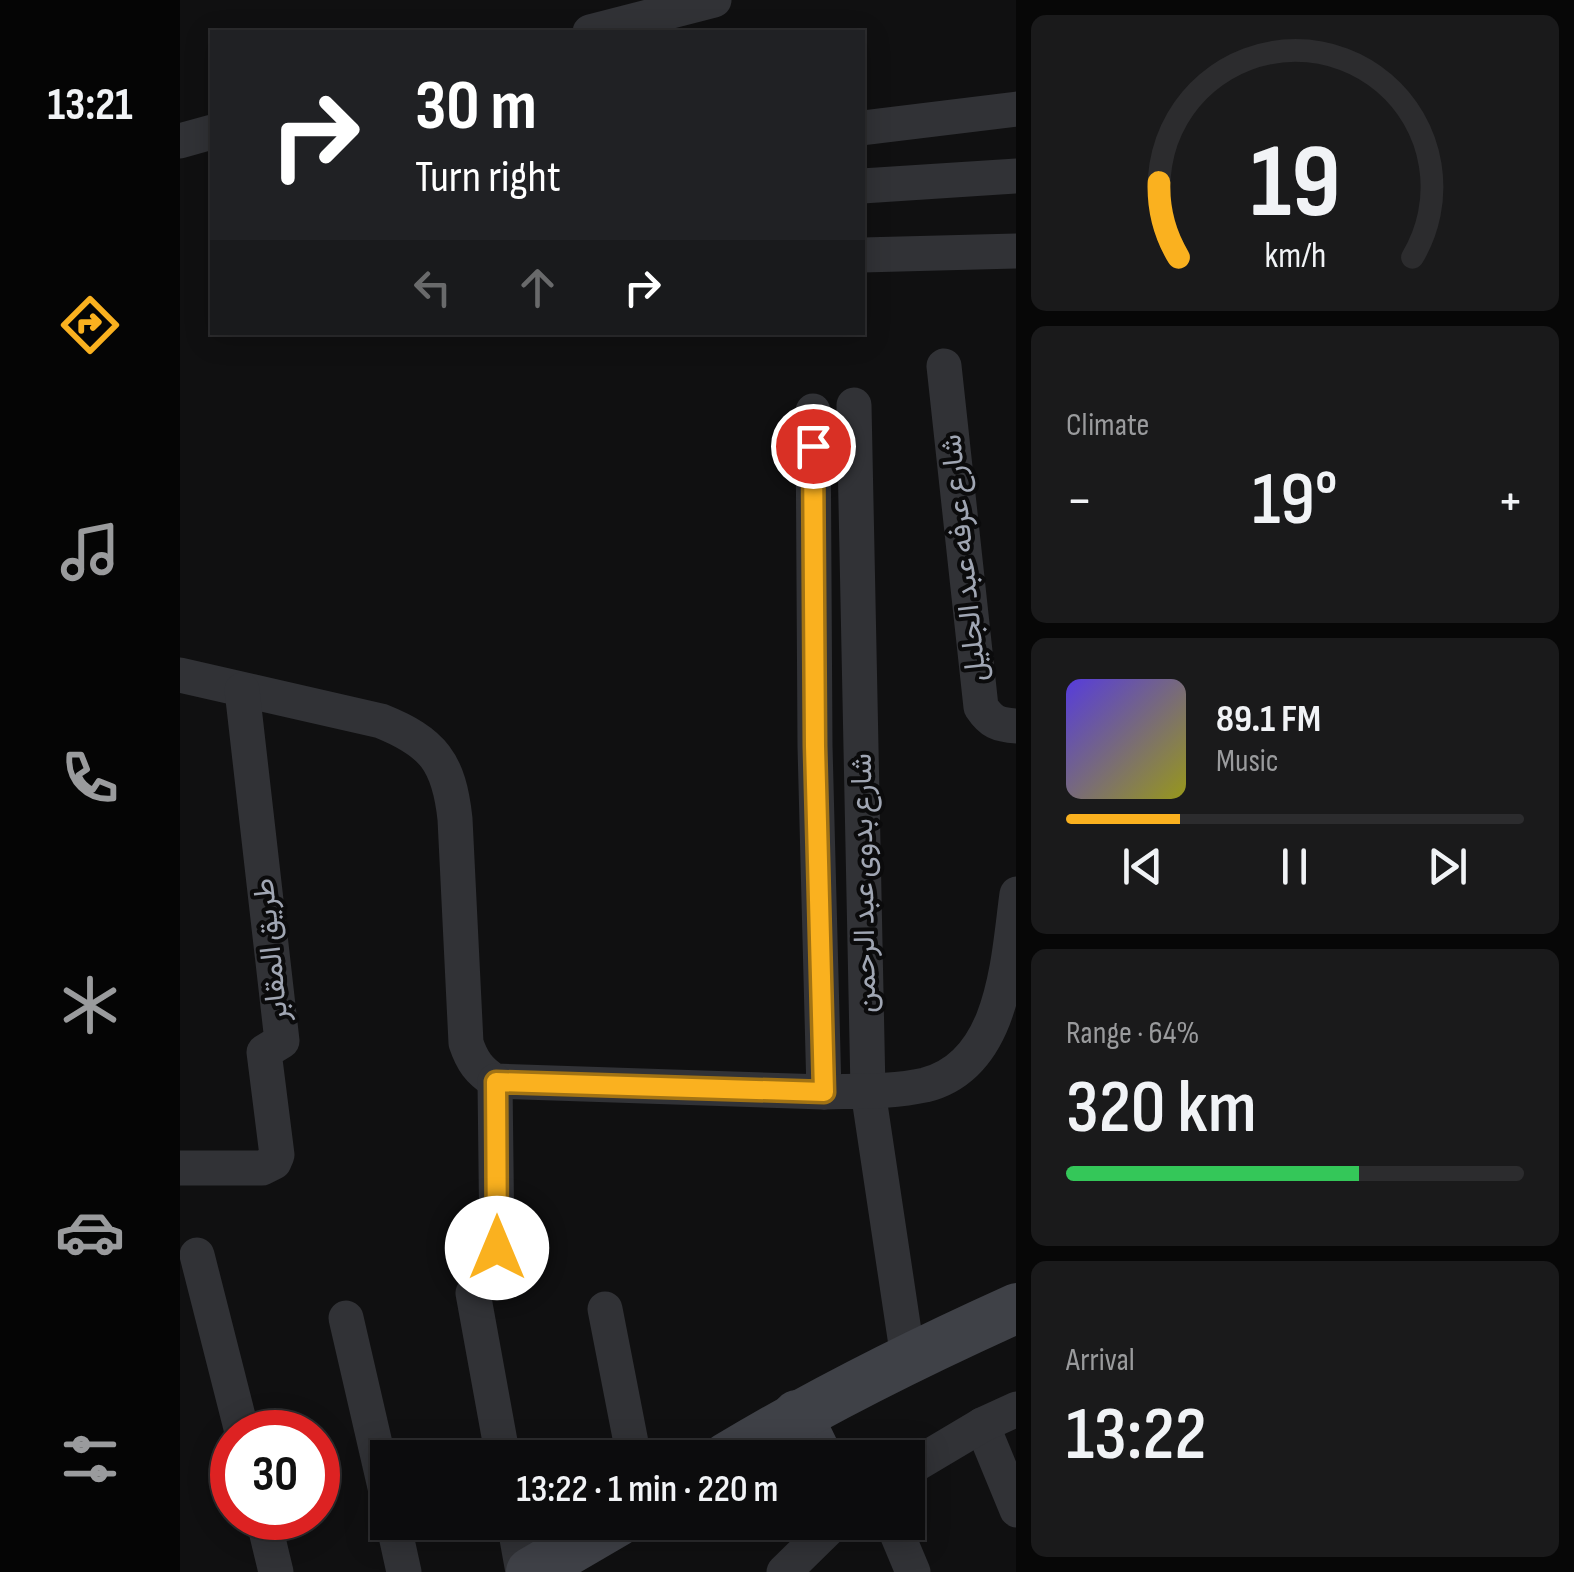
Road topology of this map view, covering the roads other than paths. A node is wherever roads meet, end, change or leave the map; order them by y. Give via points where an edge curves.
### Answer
1 (714, 0) edge
2 (598, 30) edge
3 (1016, 109) edge
4 (865, 128) edge
5 (210, 133) edge
6 (180, 141) edge
7 (1016, 176) edge
8 (865, 186) edge
9 (1016, 250) edge
10 (865, 255) edge
11 (944, 366) dead end
12 (854, 405) dead end
13 (813, 410) dead end
14 (180, 675) edge
15 (242, 690) junction
16 (1016, 726) edge
17 (1016, 894) edge
18 (496, 1082) junction
19 (868, 1091) junction
20 (824, 1092) junction
21 (180, 1168) edge
22 (497, 1248) dead end
23 (198, 1255) dead end
24 (473, 1293) dead end
25 (1016, 1308) edge
26 (605, 1309) dead end
27 (346, 1318) dead end
28 (908, 1358) junction
29 (237, 1410) edge
30 (1016, 1410) edge
31 (982, 1425) junction
32 (807, 1436) edge
33 (374, 1440) edge
34 (500, 1440) edge
35 (630, 1440) edge
36 (925, 1460) edge
37 (1016, 1510) edge
38 (268, 1540) edge
39 (397, 1540) edge
40 (518, 1540) edge
41 (586, 1540) edge
42 (817, 1540) edge
43 (900, 1540) edge
44 (276, 1572) edge
45 (404, 1572) edge
46 (524, 1572) edge
47 (532, 1572) edge
48 (784, 1572) edge
49 (913, 1572) edge

1 - 2 street
3 - 4 street
5 - 6 street
7 - 8 street
9 - 10 street
11 - 16 street, شارع عرفه عبد الجليل via 981,706 998,725
12 - 19 street, شارع بدوى عبد الرحمن
13 - 20 street
14 - 15 street
15 - 18 street via 380,721 412,734 436,756 452,786 466,1042 471,1059
15 - 21 street, طريق المقابر via 282,1042 264,1052 277,1155 262,1168
17 - 19 street via 1007,970 983,1041 960,1066 928,1084
18 - 20 street
18 - 22 street
19 - 20 street
19 - 28 street, شارع بدوى عبد الرحمن
23 - 29 street
24 - 34 street
25 - 28 street
26 - 35 street
27 - 33 street
28 - 32 street
30 - 31 street
31 - 36 street
31 - 37 street
38 - 44 street
39 - 45 street
40 - 46 street
41 - 47 street
42 - 48 street
43 - 49 street

